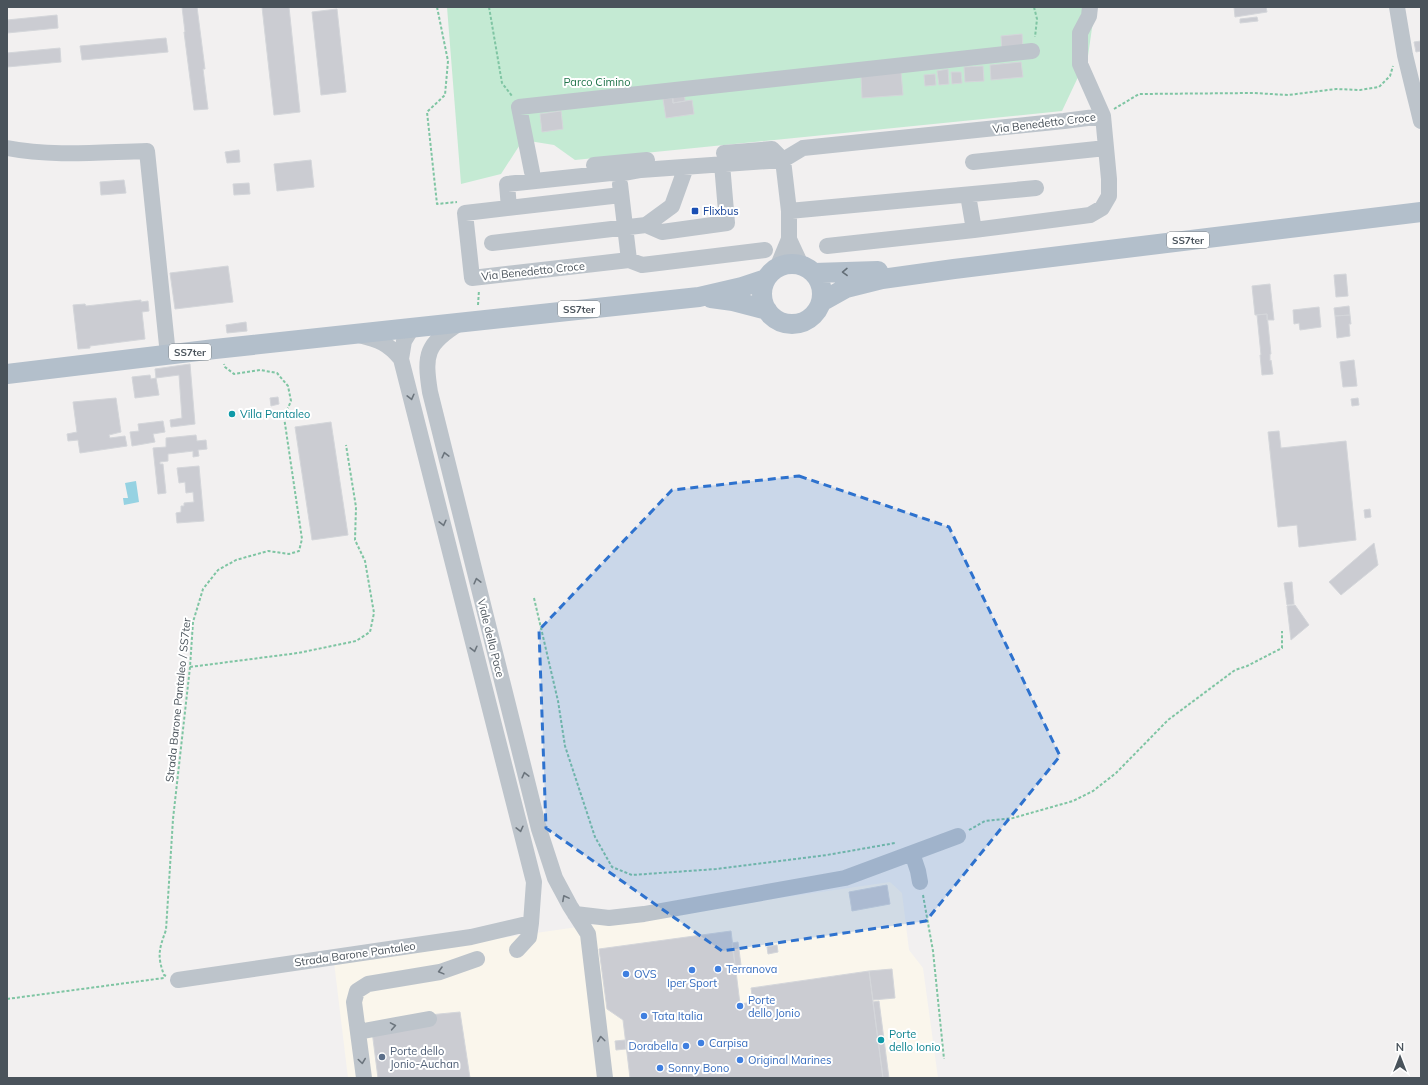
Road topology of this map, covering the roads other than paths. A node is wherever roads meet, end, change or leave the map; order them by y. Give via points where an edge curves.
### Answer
1 (1090, 7) edge
2 (1397, 7) edge
3 (1032, 51) road end
4 (1102, 116) junction
5 (1421, 121) edge
6 (7, 148) edge
7 (1106, 148) junction
8 (783, 160) junction
9 (973, 162) dead end
10 (722, 164) junction
11 (686, 167) junction
12 (532, 172) junction
13 (619, 174) junction
14 (507, 184) junction
15 (1036, 188) dead end
16 (621, 195) junction
17 (968, 195) junction
18 (510, 208) junction
19 (790, 211) junction
20 (1421, 212) edge
21 (646, 226) junction
22 (625, 228) junction
23 (974, 230) junction
24 (789, 240) junction
25 (492, 243) dead end
26 (827, 246) dead end
27 (765, 250) dead end
28 (629, 260) junction
29 (954, 268) junction
30 (807, 269) junction
31 (771, 274) junction
32 (699, 297) junction
33 (821, 302) junction
34 (767, 310) junction
35 (468, 322) junction
36 (412, 328) junction
37 (356, 334) junction
38 (168, 354) junction
39 (401, 359) junction
40 (7, 365) edge
41 (16, 373) edge
42 (958, 836) road end
43 (912, 853) junction
44 (920, 882) road end
45 (575, 914) junction
46 (531, 923) junction
47 (517, 950) dead end
48 (478, 959) dead end
49 (175, 979) road end
50 (429, 1019) dead end
51 (358, 1032) junction
52 (364, 1078) edge
53 (605, 1078) edge

1 - 4 street via 1089,16 1080,33 1080,64
2 - 5 street
3 - 12 street via 519,107
4 - 7 street
4 - 8 street, Via Benedetto Croce via 803,148
6 - 38 street via 68,153 147,152
7 - 9 street
7 - 23 street via 1109,196 1102,208 1090,215
8 - 10 street
8 - 12 street via 772,149
8 - 19 street
10 - 11 street
10 - 21 street via 727,223 662,232
11 - 13 street
11 - 21 street via 672,206
12 - 14 street via 506,175
13 - 14 street
13 - 16 street
14 - 18 street
15 - 17 street
16 - 18 street, Via Benedetto Croce
16 - 22 street
17 - 19 street
17 - 23 street
18 - 28 street, Via Benedetto Croce via 465,214 472,278
19 - 24 street
20 - 29 main road, SS7ter
21 - 22 street
22 - 25 street
22 - 28 street
23 - 26 street
24 - 30 street
24 - 31 street
27 - 28 street, Via Benedetto Croce via 642,265
29 -> 30 main road
29 - 33 main road via 882,279 846,288
30 - 31 main road via 793,264 784,265
30 - 33 main road via 818,279
31 - 32 main road via 742,287
31 - 34 main road via 763,287 762,295
32 - 34 main road via 732,301
32 - 35 main road, SS7ter
33 - 34 main road via 810,318 801,322 782,322
35 - 36 main road, SS7ter
45 -> 35 street, Viale della Pace via 555,878 539,829 430,392 427,356 432,344 444,333
36 - 37 main road, SS7ter
36 - 39 street via 404,341
37 - 38 main road, SS7ter
37 - 39 street via 377,340 392,348
38 - 41 main road, SS7ter
39 -> 46 street, Viale della Pace via 534,882
40 - 41 main road, SS7ter
42 - 43 street
43 - 44 street
43 - 45 street via 845,878 644,914 609,918
53 -> 45 street, Viale della Pace via 588,934
46 - 47 street, Viale della Pace via 529,937
46 - 49 street, Strada Barone Pantaleo via 471,937
48 -> 51 street via 440,972 363,987 357,991 354,1002
51 -> 50 street
51 -> 52 street

